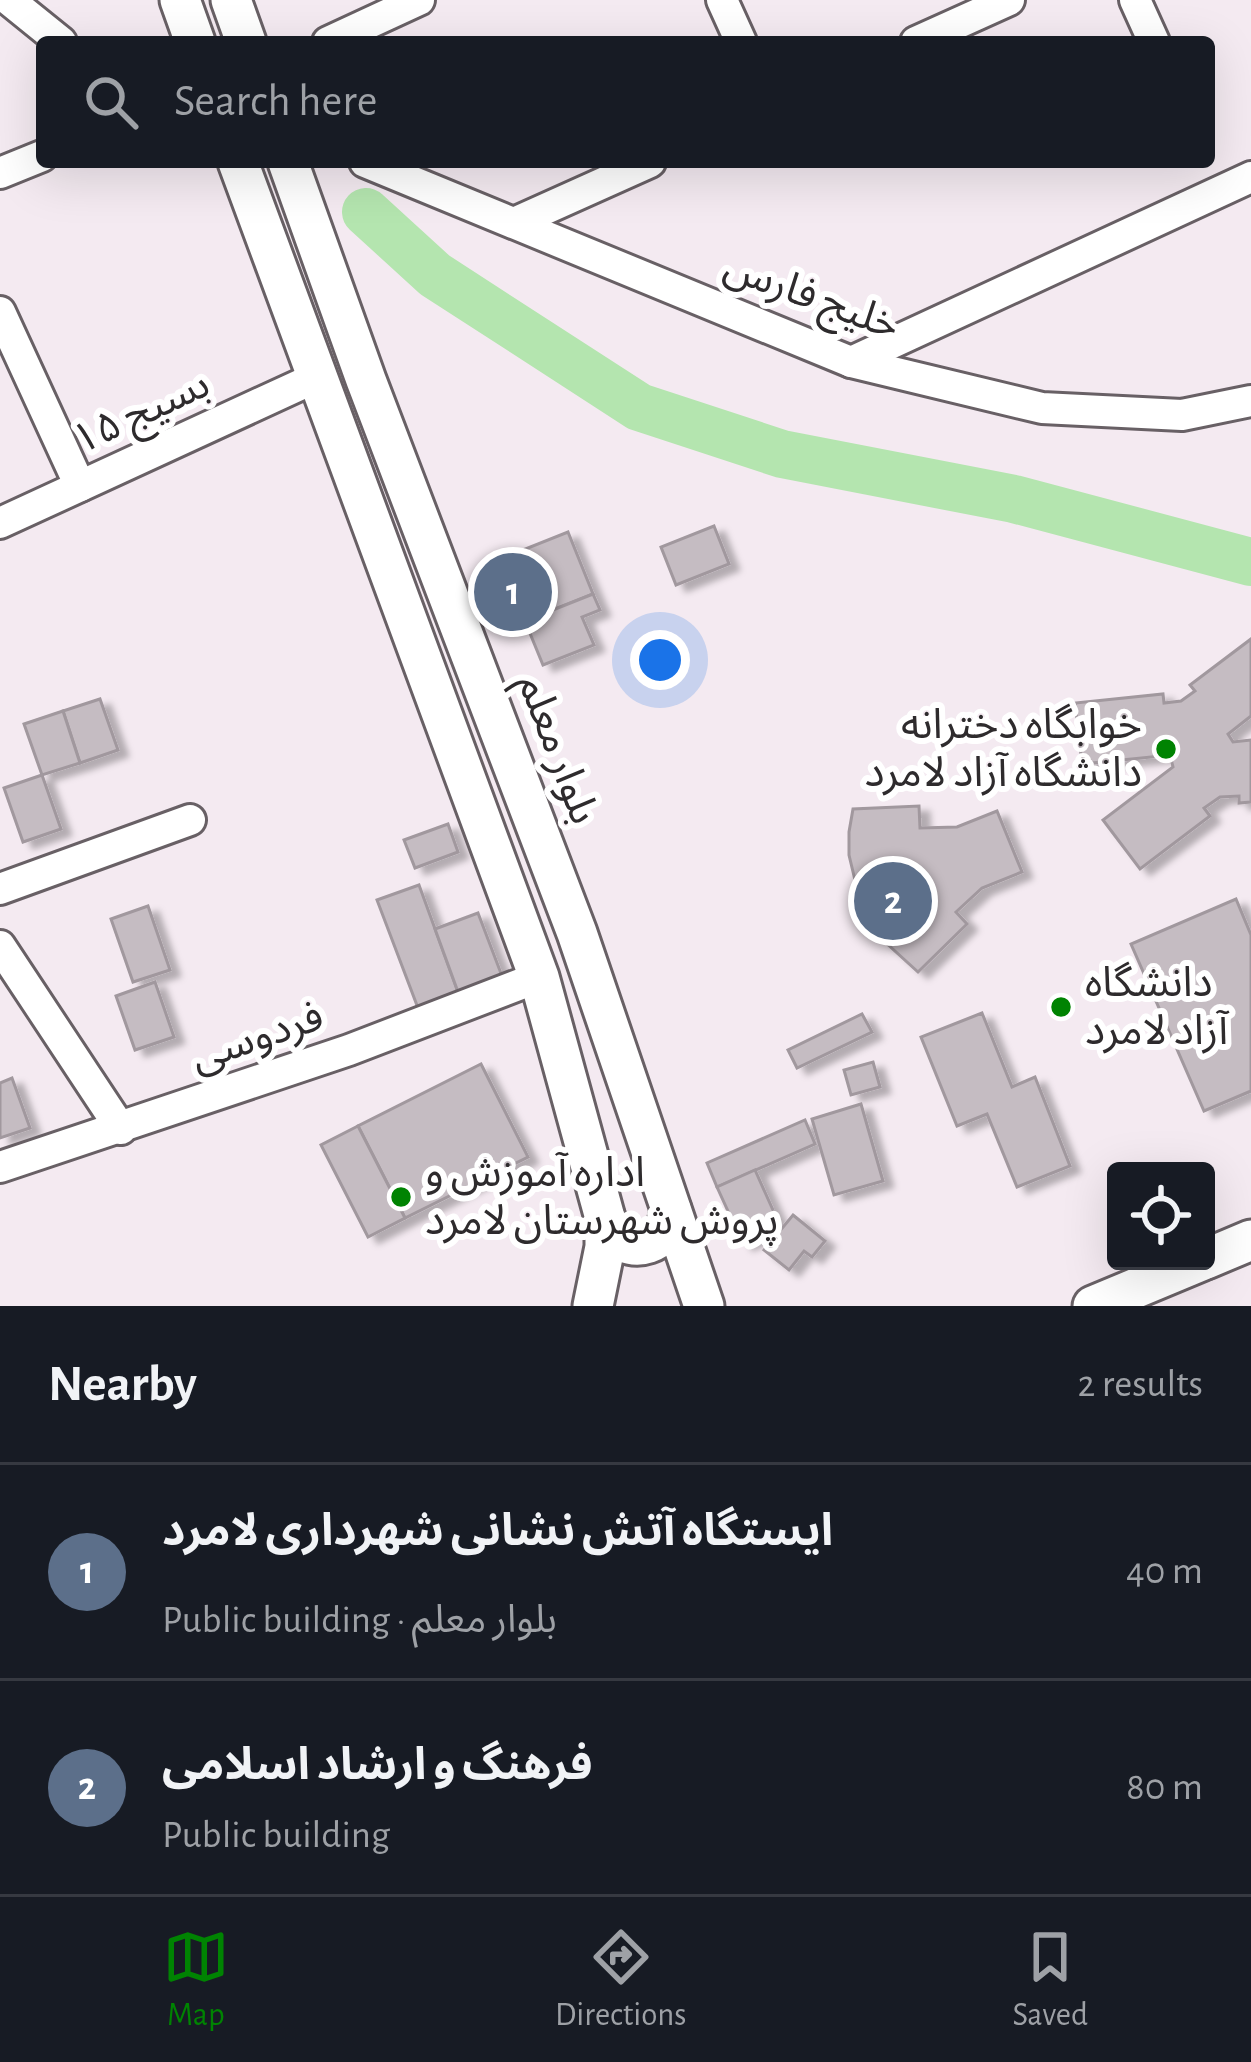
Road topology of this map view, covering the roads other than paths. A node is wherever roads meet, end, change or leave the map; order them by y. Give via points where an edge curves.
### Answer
1 (9, 0) edge
2 (180, 0) edge
3 (231, 0) edge
4 (419, 0) edge
5 (722, 0) edge
6 (1009, 0) edge
7 (1135, 0) edge
8 (54, 36) edge
9 (193, 36) edge
10 (244, 36) edge
11 (341, 36) edge
12 (738, 36) edge
13 (929, 36) edge
14 (1151, 36) edge
15 (36, 158) edge
16 (240, 168) edge
17 (290, 168) edge
18 (379, 168) edge
19 (637, 168) edge
20 (0, 173) edge
21 (1216, 176) edge
22 (1251, 177) edge
23 (514, 224) junction
24 (0, 312) edge
25 (851, 362) junction
26 (12, 371) edge
27 (317, 377) junction
28 (1251, 401) edge
29 (80, 486) junction
30 (0, 523) edge
31 (190, 820) dead end
32 (0, 889) edge
33 (0, 946) edge
34 (539, 977) junction
35 (121, 1129) junction
36 (0, 1167) edge
37 (671, 1210) junction
38 (604, 1218) junction
39 (1251, 1240) edge
40 (1215, 1255) edge
41 (1180, 1270) edge
42 (593, 1306) edge
43 (704, 1306) edge
44 (1093, 1306) edge

1 - 8 street
2 - 9 street
3 - 10 street
4 - 11 street
5 - 12 street
6 - 13 street
7 - 14 street
15 - 20 street
16 - 27 street
17 - 37 street, بلوار معلم via 577,933
18 - 23 street, خلیج فارس
19 - 23 street
21 - 22 street
21 - 25 street
23 - 25 street, خلیج فارس
24 - 26 street
25 - 28 street, خلیج فارس via 1042,408 1181,415
26 - 29 street
27 - 29 street, بسیج ۱۵
27 - 34 street
29 - 30 street, بسیج ۱۵
31 - 32 street
33 - 35 street
34 - 35 street, فردوسی
34 - 38 street
35 - 36 street, فردوسی
37 - 38 street via 666,1232 647,1245 625,1244
37 - 43 street, بلوار معلم
38 - 42 street
39 - 40 street
41 - 44 street

